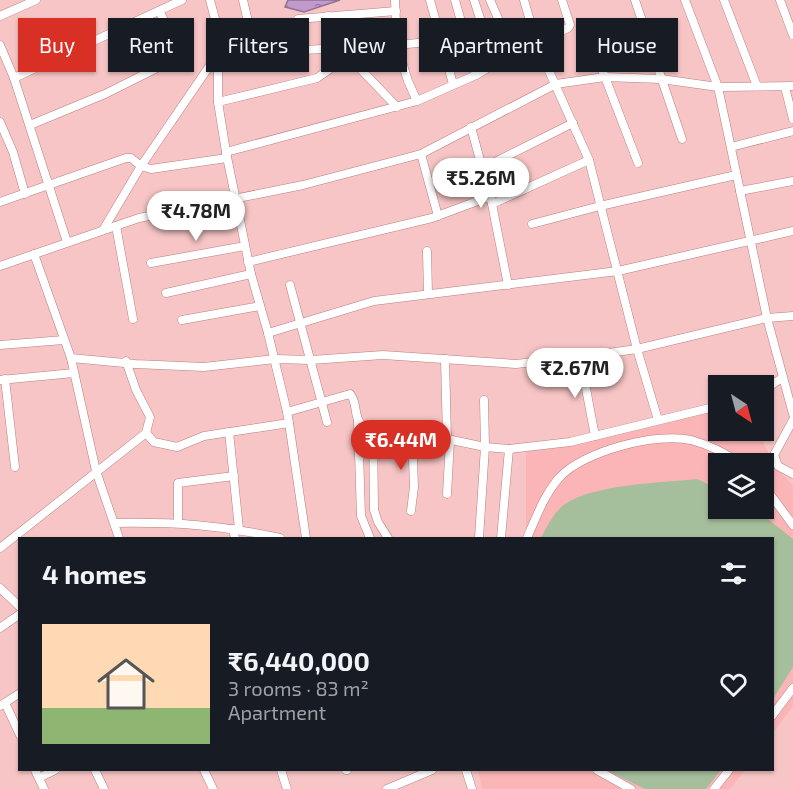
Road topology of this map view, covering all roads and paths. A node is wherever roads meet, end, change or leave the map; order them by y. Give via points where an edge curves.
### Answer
1 (36, 0) edge
2 (182, 0) edge
3 (210, 0) edge
4 (243, 0) edge
5 (396, 0) edge
6 (430, 0) edge
7 (455, 0) edge
8 (474, 0) edge
9 (490, 0) edge
10 (524, 0) edge
11 (563, 0) edge
12 (635, 0) edge
13 (686, 0) edge
14 (724, 0) edge
15 (780, 0) edge
16 (159, 11) junction
17 (396, 11) junction
18 (0, 16) edge
19 (328, 16) joint
20 (215, 18) edge
21 (247, 18) edge
22 (308, 18) edge
23 (396, 18) edge
24 (434, 18) edge
25 (480, 18) edge
26 (498, 18) edge
27 (529, 18) edge
28 (564, 31) edge
29 (793, 35) edge
30 (0, 45) edge
31 (206, 71) edge
32 (217, 72) edge
33 (325, 72) edge
34 (364, 72) edge
35 (405, 72) edge
36 (449, 72) edge
37 (481, 72) edge
38 (550, 72) edge
39 (603, 72) edge
40 (476, 75) junction
41 (605, 77) junction
42 (14, 78) junction
43 (661, 79) junction
44 (453, 84) junction
45 (556, 84) junction
46 (757, 86) junction
47 (789, 86) edge
48 (718, 87) junction
49 (417, 101) junction
50 (218, 102) junction
51 (397, 106) junction
52 (793, 119) edge
53 (0, 122) edge
54 (573, 123) junction
55 (30, 126) junction
56 (471, 127) junction
57 (793, 131) edge
58 (682, 139) dead end
59 (731, 147) junction
60 (422, 154) junction
61 (227, 155) junction
62 (589, 160) junction
63 (639, 163) dead end
64 (141, 166) junction
65 (483, 168) junction
66 (736, 175) junction
67 (793, 182) edge
68 (48, 186) junction
69 (741, 191) junction
70 (26, 194) junction
71 (235, 200) junction
72 (492, 200) junction
73 (0, 202) edge
74 (600, 206) junction
75 (438, 216) junction
76 (531, 224) dead end
77 (116, 226) junction
78 (103, 230) junction
79 (793, 231) edge
80 (751, 240) junction
81 (67, 242) junction
82 (245, 246) junction
83 (427, 251) dead end
84 (34, 254) junction
85 (248, 262) junction
86 (151, 263) dead end
87 (0, 266) edge
88 (618, 271) junction
89 (251, 274) junction
90 (290, 285) dead end
91 (508, 285) junction
92 (166, 293) dead end
93 (428, 294) junction
94 (260, 306) junction
95 (793, 315) edge
96 (767, 318) junction
97 (134, 319) dead end
98 (182, 320) dead end
99 (301, 323) junction
100 (268, 333) junction
101 (64, 340) junction
102 (0, 345) edge
103 (637, 349) junction
104 (71, 357) junction
105 (580, 357) junction
106 (275, 359) junction
107 (445, 359) junction
108 (311, 360) junction
109 (126, 362) junction
110 (74, 373) junction
111 (782, 378) junction
112 (3, 380) edge
113 (774, 383) edge
114 (483, 400) dead end
115 (322, 401) junction
116 (708, 408) edge
117 (287, 412) junction
118 (793, 414) edge
119 (658, 420) junction
120 (793, 420) edge
121 (358, 421) junction
122 (327, 422) dead end
123 (289, 423) junction
124 (373, 426) junction
125 (229, 432) junction
126 (412, 432) junction
127 (146, 433) junction
128 (595, 436) junction
129 (449, 439) junction
130 (485, 447) junction
131 (509, 449) junction
132 (725, 453) edge
133 (15, 467) dead end
134 (96, 471) junction
135 (793, 474) edge
136 (234, 476) junction
137 (447, 494) dead end
138 (774, 499) edge
139 (411, 511) dead end
140 (115, 523) junction
141 (178, 523) junction
142 (793, 525) edge
143 (236, 529) junction
144 (119, 537) edge
145 (235, 537) edge
146 (275, 537) edge
147 (306, 537) edge
148 (370, 537) edge
149 (387, 537) edge
150 (480, 537) edge
151 (501, 537) edge
152 (527, 537) edge
153 (0, 548) edge
154 (0, 588) edge
155 (18, 604) edge
156 (18, 615) edge
157 (0, 628) edge
158 (793, 688) edge
159 (18, 694) edge
160 (2, 704) edge
161 (774, 713) edge
162 (18, 732) edge
163 (95, 771) edge
164 (204, 771) edge
165 (280, 771) edge
166 (430, 771) edge
167 (466, 771) edge
168 (599, 771) edge
169 (728, 771) edge
170 (37, 773) edge
171 (44, 789) edge
172 (104, 789) edge
173 (213, 789) edge
174 (287, 789) edge
175 (387, 789) edge
176 (472, 789) edge
177 (630, 789) edge
178 (714, 789) edge

1 - 18 street
2 - 16 street
3 - 20 street
4 - 21 street
5 - 17 street
6 - 24 street
7 - 40 street
8 - 25 street
9 - 26 street
10 - 27 street
11 - 28 street via 570,25
12 - 43 street
13 - 48 street
14 - 46 street
15 - 29 street
16 - 42 street
16 - 55 street via 180,50 179,57
17 - 19 street
17 - 23 street
19 - 22 street
30 - 42 street
31 - 64 street
32 - 50 street
33 - 50 street via 317,78
34 - 51 street
35 - 49 street
36 - 44 street
37 - 40 street
38 - 45 street
39 - 41 street
40 - 44 street
41 - 43 street
41 - 45 street
41 - 63 street
42 - 55 street
43 - 48 street
43 - 58 street
44 - 49 street
45 - 54 street
45 - 56 street
46 - 47 street
46 - 48 street
47 - 52 street
48 - 59 street
49 - 51 street
50 - 61 street
51 - 61 street
53 - 70 street
54 - 62 street
54 - 65 street
55 - 68 street
56 - 60 street
56 - 65 street
57 - 59 street
59 - 66 street
60 - 71 street
60 - 75 street
61 - 64 street via 155,169
61 - 71 street
62 - 72 street
62 - 74 street
64 - 68 street via 126,158
64 - 78 street
65 - 72 street
66 - 69 street
66 - 74 street
67 - 69 street
68 - 70 street
68 - 81 street
69 - 80 street
70 - 73 street
71 - 77 street
71 - 82 street
72 - 75 street
72 - 91 street
74 - 76 street
74 - 88 street
75 - 85 street
77 - 78 street
77 - 97 street
78 - 81 street
79 - 80 street
80 - 88 street
80 - 96 street
81 - 84 street
82 - 85 street
82 - 86 street
83 - 93 street
84 - 87 street
84 - 101 street
85 - 89 street
88 - 91 street
88 - 103 street
89 - 92 street
89 - 94 street
90 - 99 street
91 - 93 street
93 - 99 street via 374,301
94 - 98 street
94 - 100 street
95 - 96 street
96 - 103 street
96 - 111 street
99 - 100 street
99 - 108 street
100 - 106 street
101 - 102 street
101 - 104 street
103 - 105 street
103 - 119 street
104 - 109 street
104 - 110 street
105 - 107 street via 516,364
105 - 128 street
106 - 108 street
106 - 109 street via 204,367
106 - 117 street
107 - 108 street via 383,355
107 - 129 street
108 - 115 street
109 - 127 street via 150,417
110 - 112 street
110 - 134 street
111 - 113 street
111 - 118 street
112 - 133 street
114 - 130 street
115 - 117 street
115 - 121 street via 350,393
115 - 122 street
116 - 119 street
117 - 123 street
119 - 128 street
120 - 135 street via 774,455 778,466
121 - 124 street
121 - 148 street via 361,516
123 - 125 street
123 - 147 street
124 - 126 street
124 - 149 street via 374,510
125 - 127 street via 204,436 177,447 154,442
125 - 136 street
126 - 129 street
126 - 139 street
127 - 134 street
128 - 131 street
129 - 130 street
129 - 137 street
130 - 131 street
130 - 150 street
131 - 151 street
132 - 152 street via 692,441 656,440 599,452 560,476
134 - 140 street
134 - 153 street
136 - 141 street via 178,483
136 - 143 street
138 - 142 street
140 - 141 street
140 - 144 street
141 - 143 street
143 - 145 street
143 - 146 street
154 - 155 street
156 - 157 street
158 - 161 street
159 - 160 street
160 - 162 street
163 - 172 street
164 - 173 street
165 - 174 street
166 - 175 street
167 - 176 street
168 - 177 street
169 - 178 street
170 - 171 street

